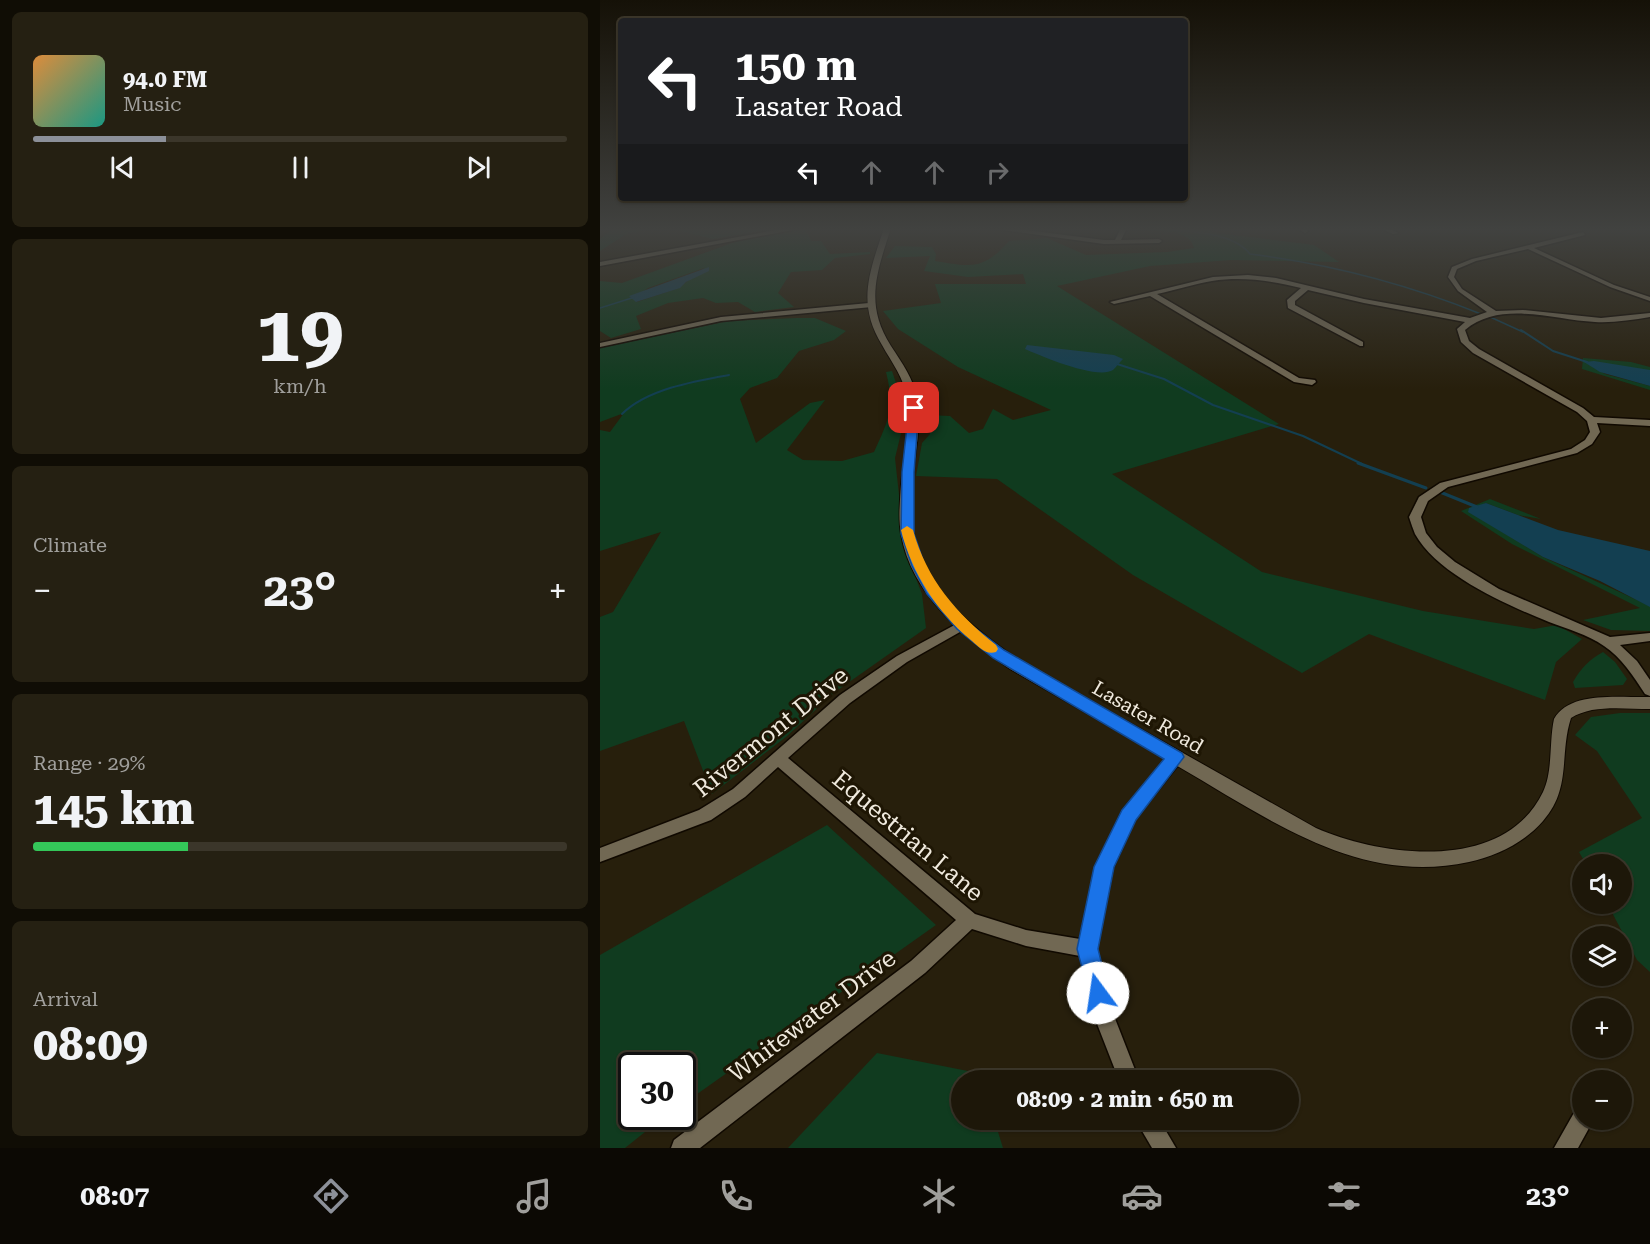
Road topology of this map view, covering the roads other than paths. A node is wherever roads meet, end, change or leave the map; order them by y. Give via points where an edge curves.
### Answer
1 (872, 282) edge
2 (1201, 282) edge
3 (1280, 282) edge
4 (1454, 282) edge
5 (1602, 282) edge
6 (1306, 288) junction
7 (1150, 293) junction
8 (1650, 299) edge
9 (1114, 302) dead end
10 (869, 305) junction
11 (1494, 312) junction
12 (1650, 315) edge
13 (1468, 320) junction
14 (1360, 344) dead end
15 (600, 345) edge
16 (1312, 382) dead end
17 (1591, 420) junction
18 (1650, 423) edge
19 (962, 625) junction
20 (1650, 637) edge
21 (1608, 642) junction
22 (1650, 691) edge
23 (1650, 703) edge
24 (1176, 757) junction
25 (777, 759) junction
26 (600, 855) edge
27 (969, 920) junction
28 (1087, 949) junction
29 (1125, 1070) edge
30 (1153, 1130) edge
31 (1576, 1130) edge
32 (682, 1148) edge
33 (1165, 1148) edge
34 (1565, 1148) edge

1 - 10 street, Lasater Road
2 - 7 street
3 - 6 street
4 - 11 street
5 - 8 street
6 - 13 street
6 - 14 street via 1291,300 1292,306
7 - 9 street
7 - 16 street via 1297,380
10 - 15 street via 721,319
10 - 19 street, Lasater Road via 875,328 907,380 914,408 907,505 910,544 932,591
11 - 12 street via 1604,320
11 - 13 street
13 - 17 street via 1461,329 1465,342 1476,351
17 - 18 street
17 - 21 street via 1593,436 1574,451 1434,490 1419,504 1416,523 1428,544 1452,565 1526,606
19 - 24 street, Lasater Road via 1015,665
19 - 25 street, Rivermont Drive via 902,659 845,699
20 - 21 street
21 - 22 street via 1629,660
23 - 24 street, Lasater Road via 1585,705 1571,710 1561,723 1556,780 1532,821 1499,844 1432,860 1379,856 1330,842
24 - 28 street via 1129,815 1104,867
25 - 26 street, Rivermont Drive via 739,793 705,815
25 - 27 street, Equestrian Lane
27 - 28 street, Equestrian Lane via 1026,938
27 - 32 street, Whitewater Drive via 918,967
28 - 29 street via 1104,1016
30 - 33 street
31 - 34 street

